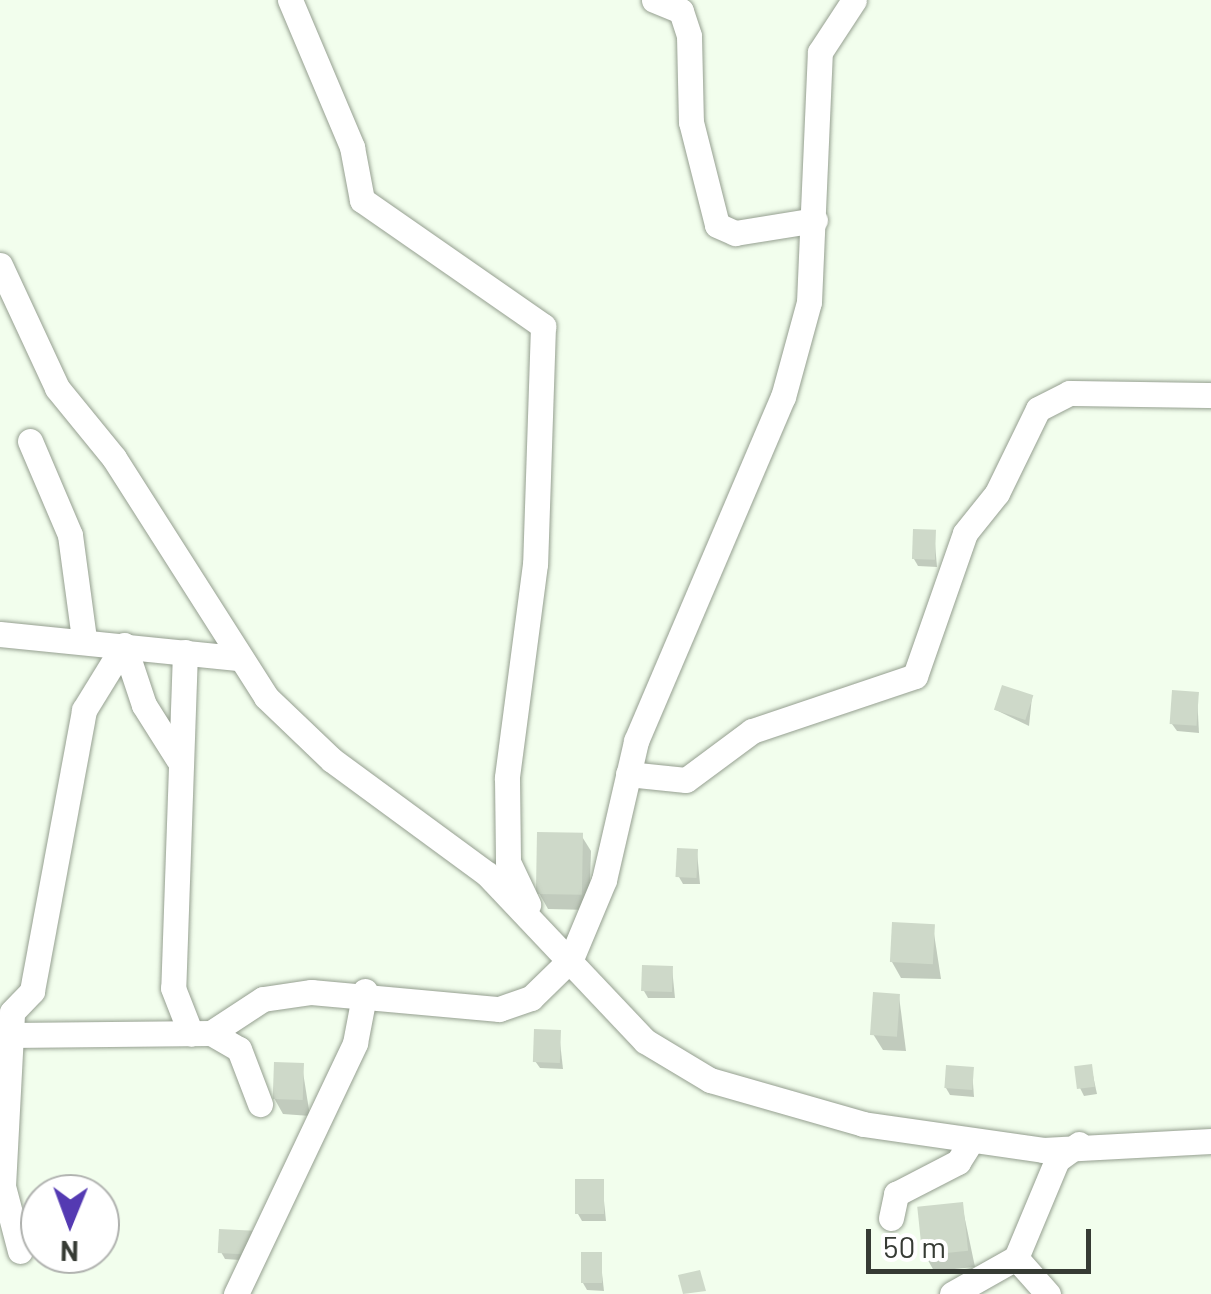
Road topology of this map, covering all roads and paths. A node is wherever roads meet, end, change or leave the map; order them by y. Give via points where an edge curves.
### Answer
1 (290, 0) edge
2 (654, 0) edge
3 (854, 0) edge
4 (815, 220) junction
5 (0, 264) edge
6 (1211, 396) edge
7 (30, 441) dead end
8 (0, 634) edge
9 (84, 639) junction
10 (124, 644) junction
11 (185, 652) junction
12 (238, 658) junction
13 (178, 759) junction
14 (628, 774) junction
15 (536, 919) junction
16 (571, 959) junction
17 (365, 992) junction
18 (201, 1034) junction
19 (9, 1036) junction
20 (260, 1104) dead end
21 (971, 1141) junction
22 (1211, 1141) edge
23 (1078, 1144) junction
24 (891, 1218) dead end
25 (20, 1251) dead end
26 (1016, 1258) junction
27 (236, 1294) edge
28 (952, 1294) edge
29 (1048, 1294) edge

1 - 15 street via 352,147 362,200 543,326 535,564 507,778 508,862
2 - 4 street via 681,11 689,36 691,122 716,225 735,234
3 - 4 street via 820,52
4 - 14 street via 809,302 783,397 710,556
5 - 12 street via 48,373 114,458
6 - 14 street via 1069,393 1038,409 998,493 965,532 915,676 752,732 686,780
7 - 9 street via 70,535
8 - 9 street
9 - 10 street
10 - 11 street
10 - 13 street via 144,705
10 - 19 street via 84,710 32,990 12,1012
11 - 12 street
11 - 13 street
12 - 15 street via 295,730
13 - 18 street via 173,988
14 - 16 street via 604,880
15 - 16 street
16 - 17 street via 530,998 499,1009
16 - 21 street via 645,1040 710,1080 816,1114
17 - 18 street via 263,999
17 - 27 street via 355,1044
18 - 19 street
18 - 20 street via 239,1050
19 - 25 street via 3,1186
21 - 23 street
21 - 24 street via 958,1162 896,1194
22 - 23 street
23 - 26 street via 1057,1160
26 - 28 street
26 - 29 street

